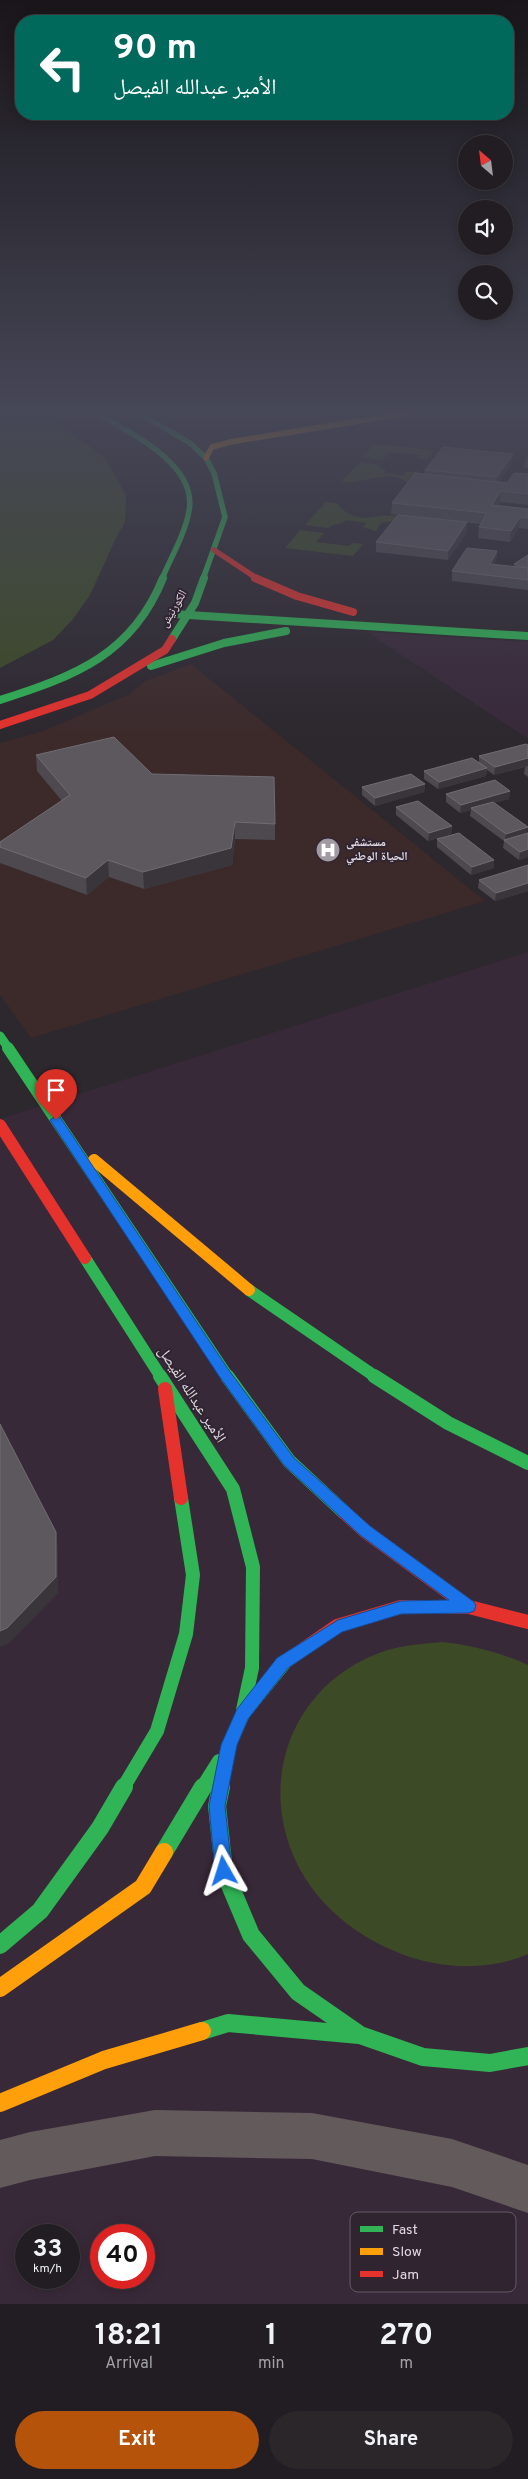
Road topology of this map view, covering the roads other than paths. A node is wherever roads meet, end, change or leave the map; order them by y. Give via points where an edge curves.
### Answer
1 (187, 520) edge
2 (224, 520) edge
3 (214, 550) junction
4 (179, 602) dead end
5 (200, 604) junction
6 (303, 610) dead end
7 (155, 613) junction
8 (189, 615) junction
9 (356, 625) junction
10 (528, 636) edge
11 (93, 647) dead end
12 (126, 675) junction
13 (0, 696) edge
14 (0, 700) edge
15 (0, 725) edge
16 (0, 1036) edge
17 (0, 1125) edge
18 (66, 1135) junction
19 (164, 1380) junction
20 (528, 1463) edge
21 (469, 1606) junction
22 (528, 1622) edge
23 (242, 1714) junction
24 (229, 1745) junction
25 (0, 1945) edge
26 (0, 1988) edge
27 (360, 2035) junction
28 (528, 2056) edge
29 (490, 2063) junction
30 (518, 2071) dead end
31 (0, 2103) edge
32 (0, 2164) edge
33 (528, 2189) edge

1 - 7 street, الكورنيش
2 - 3 street, الكورنيش
3 - 5 street, الكورنيش
3 - 6 street via 239,571 280,592 362,614
4 - 5 street
5 - 8 street, الكورنيش
7 - 8 street
7 - 14 street, الكورنيش via 116,646 76,671
8 - 9 street
8 - 12 street, الكورنيش via 165,650
9 - 10 street
9 - 12 street via 291,631 224,643
11 - 13 street via 59,669
12 - 15 street, الكورنيش via 90,695
16 - 18 street
17 - 19 street, الأمير عبدالله الفيصل
18 - 20 street via 245,1288 448,1423
18 - 21 street via 224,1372 289,1462 365,1531
19 - 23 street, الأمير عبدالله الفيصل via 233,1489 253,1568 252,1668
19 - 25 street via 193,1575 186,1634 157,1731 100,1828 40,1911
21 - 22 street
21 - 23 street via 401,1607 338,1626 283,1663
23 - 24 street
24 - 26 street via 143,1887
24 - 27 street via 217,1806 224,1871 251,1935 298,1992
27 - 29 street via 424,2057
27 - 31 street via 228,2023 104,2060
28 - 29 street
29 - 30 street
32 - 33 street via 155,2133 312,2136 452,2163

